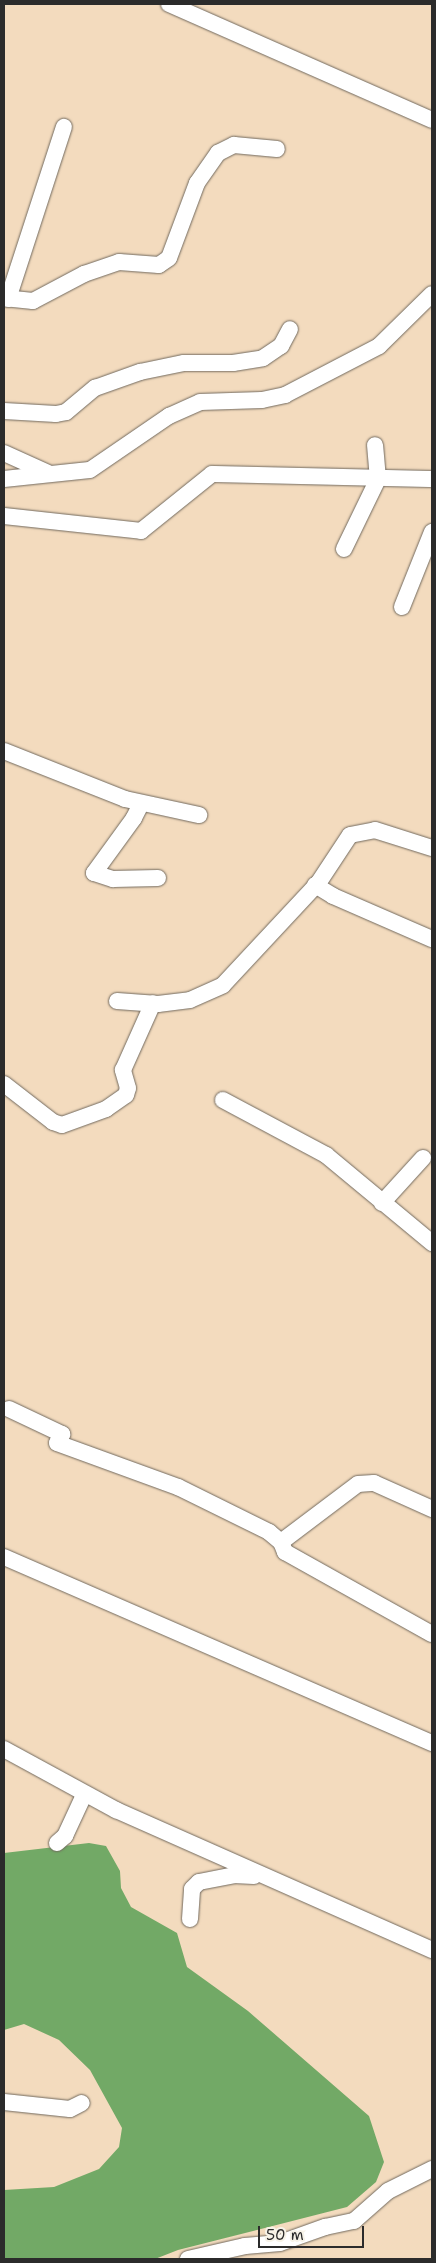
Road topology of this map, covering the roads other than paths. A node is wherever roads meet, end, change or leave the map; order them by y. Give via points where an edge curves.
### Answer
1 (169, 4) edge
2 (432, 120) edge
3 (64, 127) dead end
4 (277, 149) dead end
5 (432, 294) edge
6 (6, 298) edge
7 (290, 329) dead end
8 (4, 411) edge
9 (375, 445) dead end
10 (4, 453) edge
11 (52, 475) junction
12 (4, 479) edge
13 (378, 479) junction
14 (432, 479) edge
15 (4, 516) edge
16 (432, 532) edge
17 (344, 549) dead end
18 (402, 606) dead end
19 (4, 751) edge
20 (141, 804) junction
21 (199, 816) dead end
22 (432, 848) edge
23 (158, 878) dead end
24 (315, 886) junction
25 (432, 938) edge
26 (118, 1001) dead end
27 (154, 1003) junction
28 (4, 1084) edge
29 (223, 1100) dead end
30 (423, 1158) dead end
31 (382, 1202) junction
32 (432, 1243) edge
33 (9, 1409) dead end
34 (432, 1509) edge
35 (281, 1542) junction
36 (4, 1557) edge
37 (432, 1634) edge
38 (432, 1743) edge
39 (4, 1749) edge
40 (84, 1795) junction
41 (57, 1843) dead end
42 (261, 1876) junction
43 (190, 1919) dead end
44 (432, 1950) edge
45 (4, 2102) edge
46 (82, 2103) dead end
47 (432, 2169) edge
48 (188, 2259) edge

1 - 2 street
3 - 6 street
4 - 6 street via 234,145 218,153 197,183 168,258 159,265 119,262 84,274 33,301
5 - 11 street via 380,346 285,395 262,400 200,402 169,416 90,470
7 - 8 street via 281,346 263,358 184,363 140,372 95,388 66,412
9 - 13 street
10 - 11 street
11 - 12 street
13 - 14 street
13 - 15 street via 212,474 141,531
13 - 17 street
16 - 18 street
19 - 20 street
20 - 21 street
20 - 23 street via 94,873 113,879
22 - 24 street via 375,830 350,836
24 - 25 street
24 - 27 street via 222,985 190,1000
26 - 27 street
27 - 28 street via 123,1070 128,1088 126,1095 106,1108 62,1125 53,1122
29 - 31 street via 326,1155
30 - 31 street
31 - 32 street
33 - 35 street via 62,1434 56,1443 186,1490 269,1532
34 - 35 street via 374,1483 358,1484
35 - 37 street via 285,1552
36 - 38 street
39 - 40 street
40 - 41 street via 64,1836
40 - 42 street
42 - 43 street via 234,1875 199,1882 192,1889
42 - 44 street
45 - 46 street via 70,2109
47 - 48 street via 388,2191 354,2221 325,2227 280,2243 245,2246

